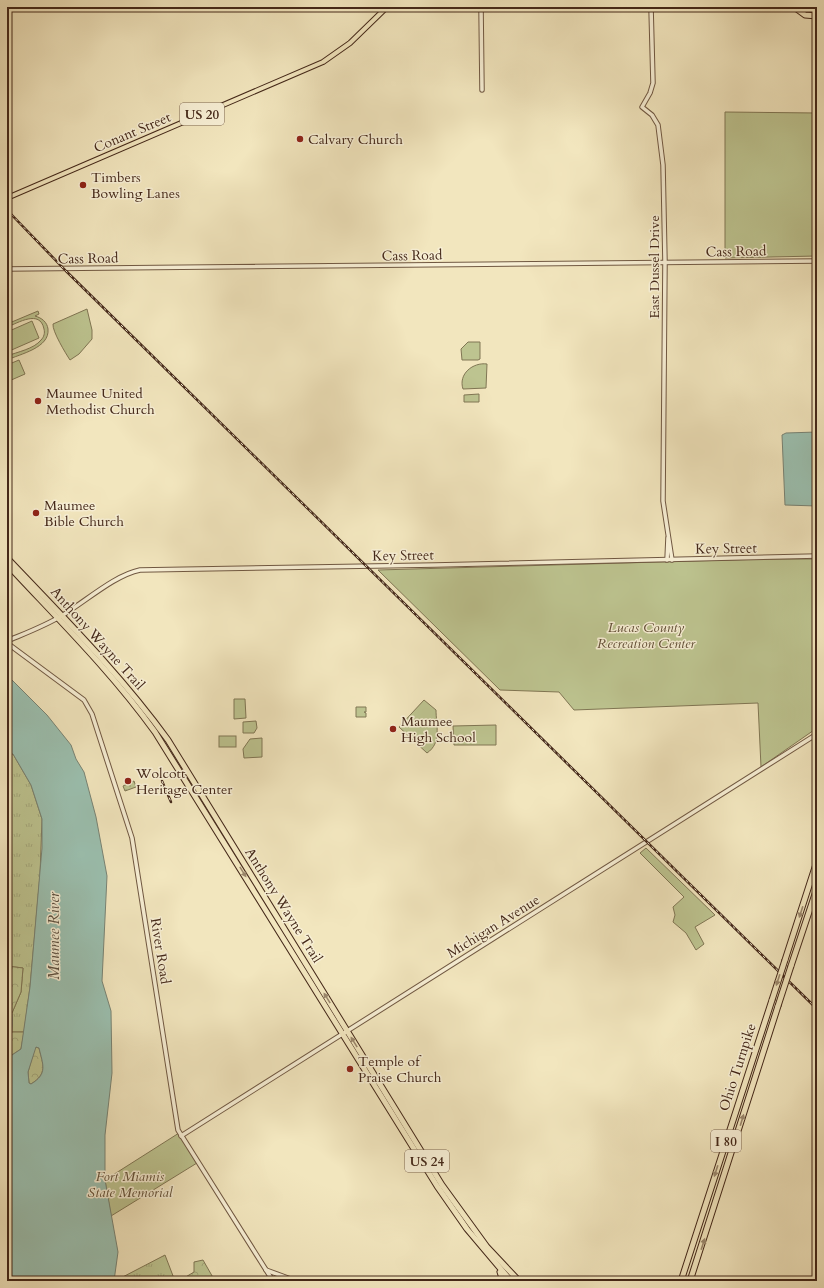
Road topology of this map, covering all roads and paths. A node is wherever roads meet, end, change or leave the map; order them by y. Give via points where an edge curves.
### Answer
1 (481, 7) edge
2 (650, 7) edge
3 (795, 7) edge
4 (385, 8) edge
5 (817, 15) edge
6 (482, 90) dead end
7 (7, 198) edge
8 (817, 261) edge
9 (665, 262) junction
10 (7, 269) edge
11 (668, 536) junction
12 (817, 556) edge
13 (7, 558) edge
14 (667, 560) junction
15 (672, 560) junction
16 (7, 564) edge
17 (60, 616) junction
18 (7, 642) edge
19 (817, 734) edge
20 (817, 862) edge
21 (817, 888) edge
22 (345, 1033) junction
23 (181, 1136) junction
24 (479, 1244) junction
25 (265, 1269) junction
26 (504, 1280) edge
27 (273, 1281) edge
28 (296, 1281) edge
29 (511, 1281) edge
30 (519, 1281) edge
31 (681, 1281) edge
32 (690, 1281) edge

1 - 6 street
2 - 9 street, East Dussel Drive via 653,83 642,107 655,119 660,130
3 - 5 highway
4 - 7 main road, Conant Street / US 20 via 350,43 323,62
8 - 9 street, Cass Road
9 - 10 street, Cass Road
9 - 11 street, East Dussel Drive via 664,501
11 - 14 street, East Dussel Drive
11 - 15 street, East Dussel Drive
12 - 15 street, Key Street
13 - 17 highway, Anthony Wayne Trail / US 24
14 - 15 street, Key Street
14 - 17 street, Key Street via 140,570 116,580
16 - 17 highway, Anthony Wayne Trail / US 24
17 - 18 street, Key Street
17 - 22 highway, Anthony Wayne Trail / US 24 via 118,684 164,744
18 - 23 street, River Road via 86,702 99,731 132,838 176,1124
19 - 22 street, Michigan Avenue
20 -> 31 highway, Ohio Turnpike / I 80, bridge
32 -> 21 highway, Ohio Turnpike / I 80, bridge
22 - 23 street, Michigan Avenue
22 - 24 highway, Anthony Wayne Trail / US 24 via 441,1192
30 -> 22 highway, Anthony Wayne Trail / US 24 via 487,1247 458,1208
23 - 25 street, River Road
24 - 26 highway via 503,1275
24 - 29 highway, Anthony Wayne Trail / US 24
25 - 27 street, River Road
25 - 28 street

